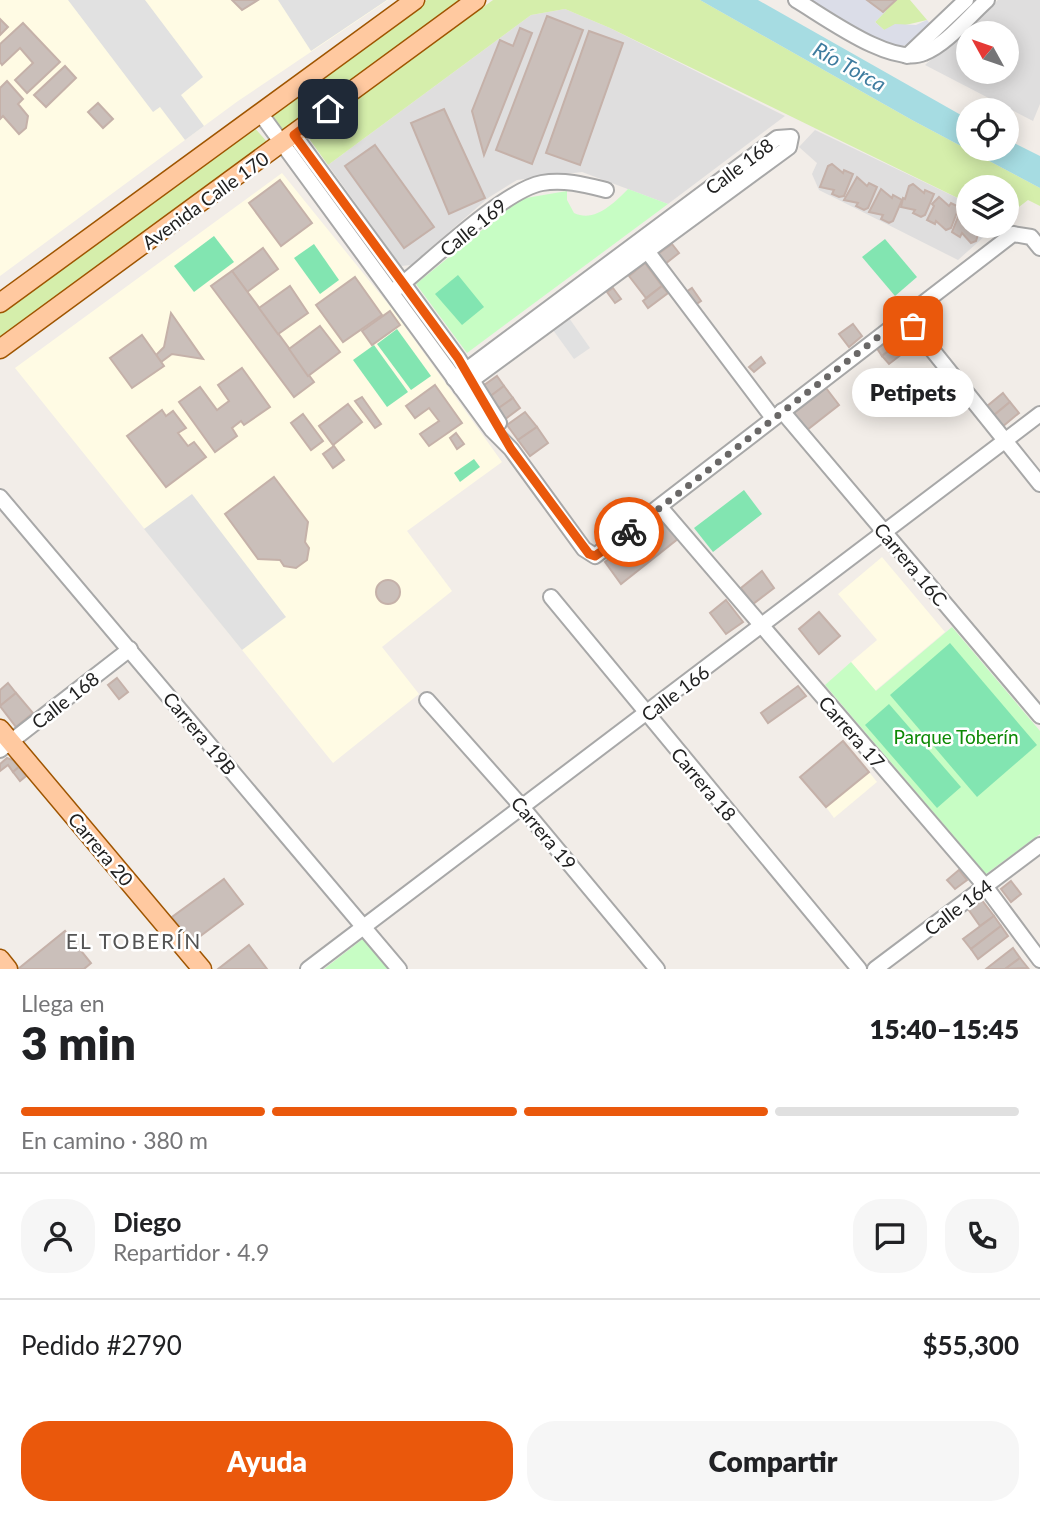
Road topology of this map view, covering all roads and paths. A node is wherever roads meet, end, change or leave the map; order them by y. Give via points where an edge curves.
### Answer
1 (415, 0) edge
2 (476, 0) edge
3 (796, 0) edge
4 (966, 0) edge
5 (986, 0) edge
6 (907, 57) junction
7 (260, 113) junction
8 (288, 139) junction
9 (606, 190) dead end
10 (1040, 248) edge
11 (647, 251) junction
12 (397, 288) junction
13 (0, 303) edge
14 (905, 316) junction
15 (0, 349) edge
16 (463, 380) junction
17 (778, 414) junction
18 (1040, 414) edge
19 (1004, 441) junction
20 (1040, 484) edge
21 (0, 497) edge
22 (660, 507) junction
23 (884, 532) junction
24 (551, 597) dead end
25 (762, 626) junction
26 (130, 649) junction
27 (427, 701) dead end
28 (647, 715) junction
29 (1040, 716) edge
30 (4, 740) edge
31 (522, 807) junction
32 (1040, 845) edge
33 (985, 886) junction
34 (364, 928) junction
35 (0, 959) edge
36 (1040, 960) edge
37 (8, 969) edge
38 (202, 969) edge
39 (308, 969) edge
40 (399, 969) edge
41 (657, 969) edge
42 (859, 969) edge
43 (875, 969) edge

1 - 7 main road, Avenida Calle 170
2 - 8 main road, Avenida Calle 170
3 - 6 street via 887,52
4 - 6 street
5 - 6 street via 933,48
7 - 8 street
7 - 13 main road, Avenida Calle 170
8 - 12 street
8 - 15 main road, Avenida Calle 170
9 - 12 street, Calle 169 via 544,183 517,191
10 - 14 street via 1031,237 1013,234
11 - 16 street, Calle 168
11 - 16 street, Calle 168 via 789,147 791,136 777,138
11 - 17 street, Carrera 16C
12 - 16 street
14 - 17 street
14 - 19 street
16 - 22 street via 583,549 595,556 604,552
17 - 22 street
17 - 23 street, Carrera 16C
18 - 19 street, Calle 166
19 - 20 street
19 - 23 street, Calle 166
21 - 26 street, Carrera 19B
22 - 25 street, Carrera 17
23 - 25 street, Calle 166
23 - 29 street, Carrera 16C
24 - 28 street, Carrera 18
25 - 28 street, Calle 166
25 - 33 street, Carrera 17
26 - 30 street, Calle 168
26 - 34 street, Carrera 19B
27 - 31 street, Carrera 19
28 - 31 street, Calle 166
28 - 42 street, Carrera 18
30 - 38 main road, Carrera 20
31 - 34 street, Calle 166
31 - 41 street, Carrera 19
32 - 33 street, Calle 164
33 - 36 street, Carrera 17
33 - 43 street, Calle 164
34 - 39 street, Calle 166
34 - 40 street, Carrera 19B
35 - 37 main road

